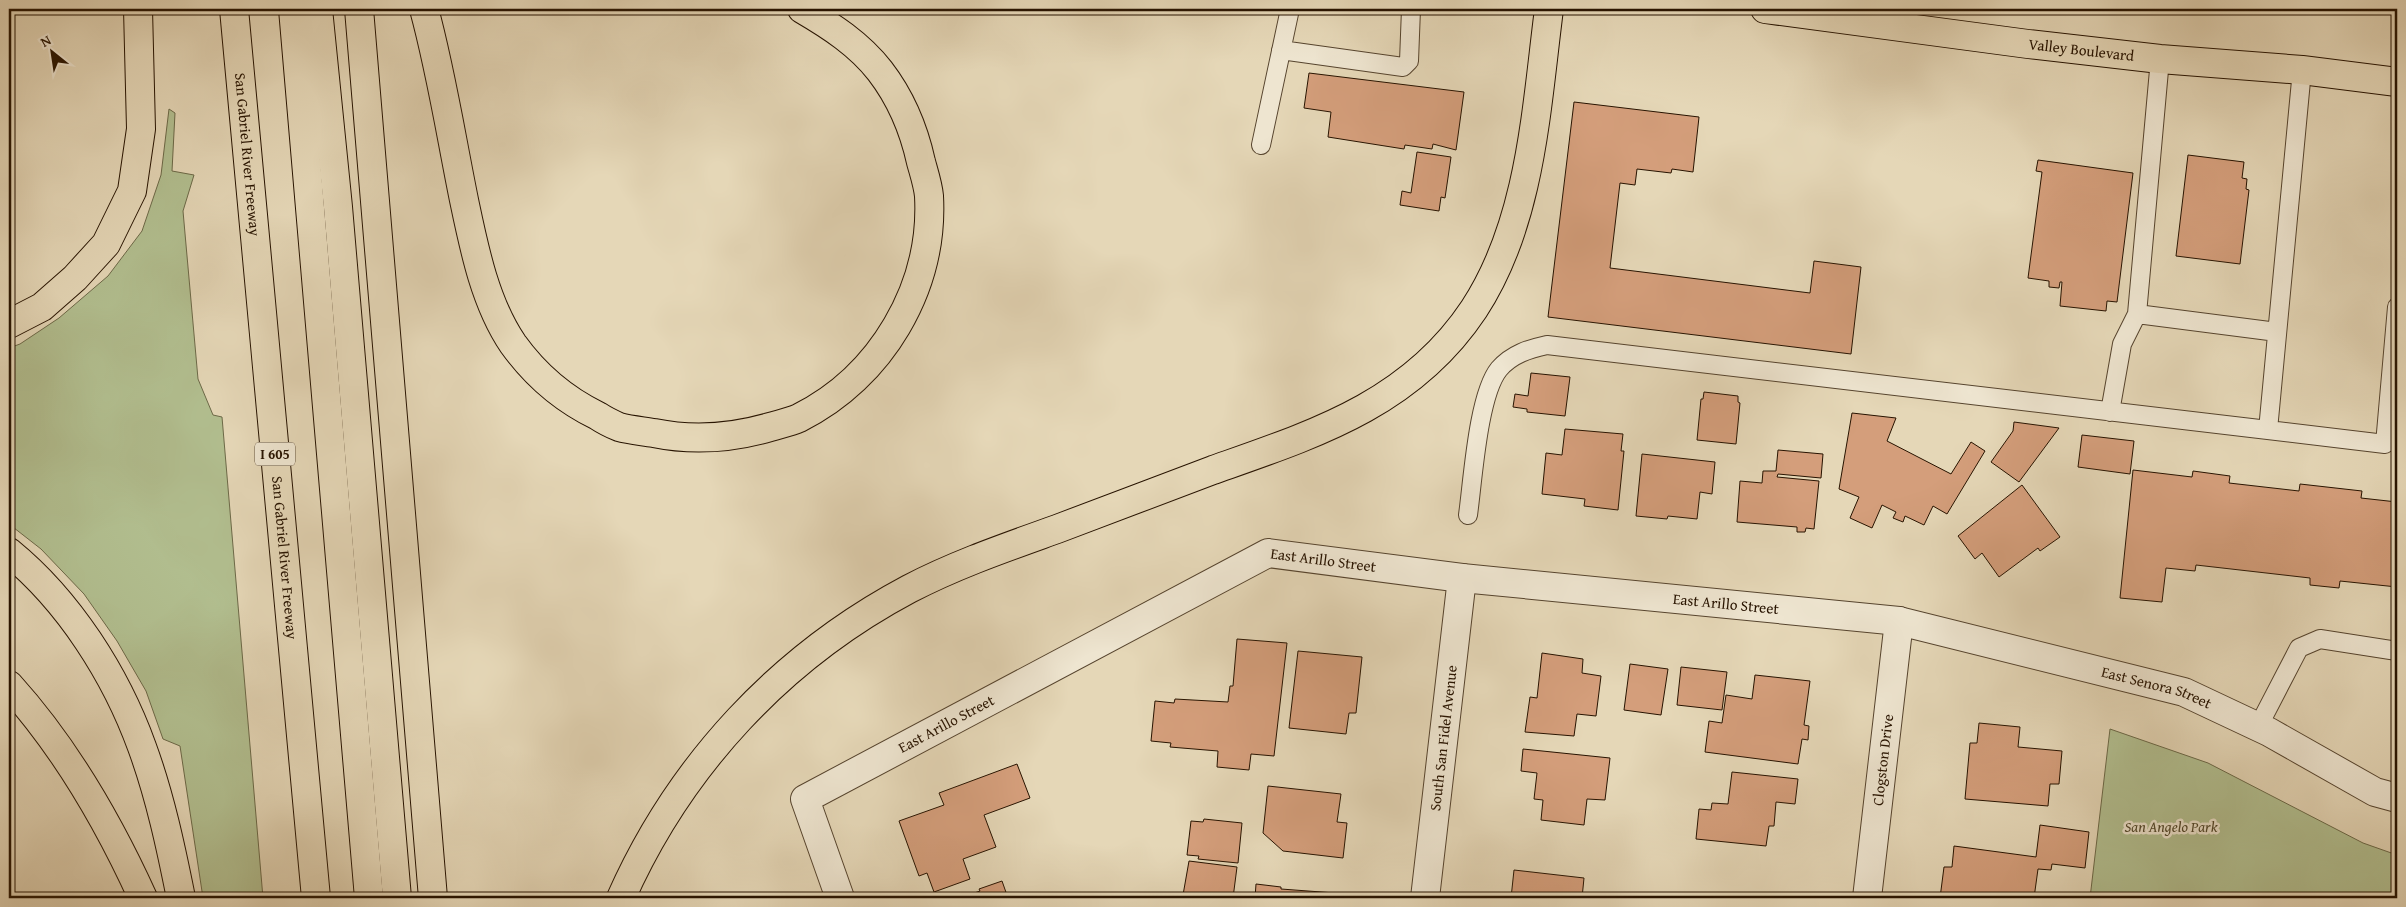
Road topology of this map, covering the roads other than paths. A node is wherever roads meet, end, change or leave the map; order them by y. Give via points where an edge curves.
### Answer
1 (138, 9) edge
2 (234, 9) edge
3 (294, 9) edge
4 (318, 9) edge
5 (359, 9) edge
6 (802, 9) edge
7 (1290, 9) edge
8 (1411, 9) edge
9 (1549, 9) edge
10 (1766, 9) edge
11 (425, 14) edge
12 (1281, 50) junction
13 (2160, 59) junction
14 (2302, 70) junction
15 (2397, 82) edge
16 (1261, 145) dead end
17 (2397, 307) edge
18 (2137, 314) junction
19 (9, 324) edge
20 (2277, 332) junction
21 (2110, 412) junction
22 (2268, 430) junction
23 (1468, 515) dead end
24 (9, 552) edge
25 (1462, 578) junction
26 (1899, 621) junction
27 (2397, 651) edge
28 (9, 685) edge
29 (2258, 727) junction
30 (2397, 798) edge
31 (143, 898) edge
32 (181, 898) edge
33 (316, 898) edge
34 (369, 898) edge
35 (397, 898) edge
36 (433, 898) edge
37 (622, 898) edge
38 (840, 898) edge
39 (1425, 898) edge
40 (1867, 898) edge

1 - 19 main road via 141,129 132,191 106,244 75,278 42,306
2 - 33 main road, San Gabriel River Freeway / I 605
3 - 34 main road
4 - 35 main road
5 - 36 main road
6 - 11 main road via 857,46 880,71 900,102 917,144 929,194 928,232 922,267 899,324 882,349 844,389 797,419 753,432 710,438 664,435 617,426 569,402 542,380 512,343 491,300 476,258
7 - 12 lane
8 - 12 lane via 1409,61 1403,67
9 - 37 main road via 1526,170 1511,235 1473,310 1431,359 1393,391 1344,420 969,561 910,589 854,622 772,684 727,731 671,806 639,860
10 - 13 main road, Valley Boulevard
12 - 16 lane
13 - 14 main road, Valley Boulevard
13 - 18 lane
14 - 15 main road, Valley Boulevard
14 - 20 lane
17 - 22 lane via 2385,444
18 - 20 lane
18 - 21 lane via 2122,344
20 - 22 lane
21 - 22 lane
21 - 23 lane via 1547,345 1522,351 1500,368 1488,388
24 - 32 main road via 63,606 96,653 122,701 142,747 160,803
25 - 26 street, East Arillo Street
25 - 38 street, East Arillo Street via 1268,553 805,800
25 - 39 street, South San Fidel Avenue
26 - 29 street, East Senora Street via 2184,692
26 - 40 street, Clogston Drive
27 - 29 lane via 2320,639 2298,648
28 - 31 main road via 38,716 82,780 124,855
29 - 30 street, East Senora Street via 2375,792

